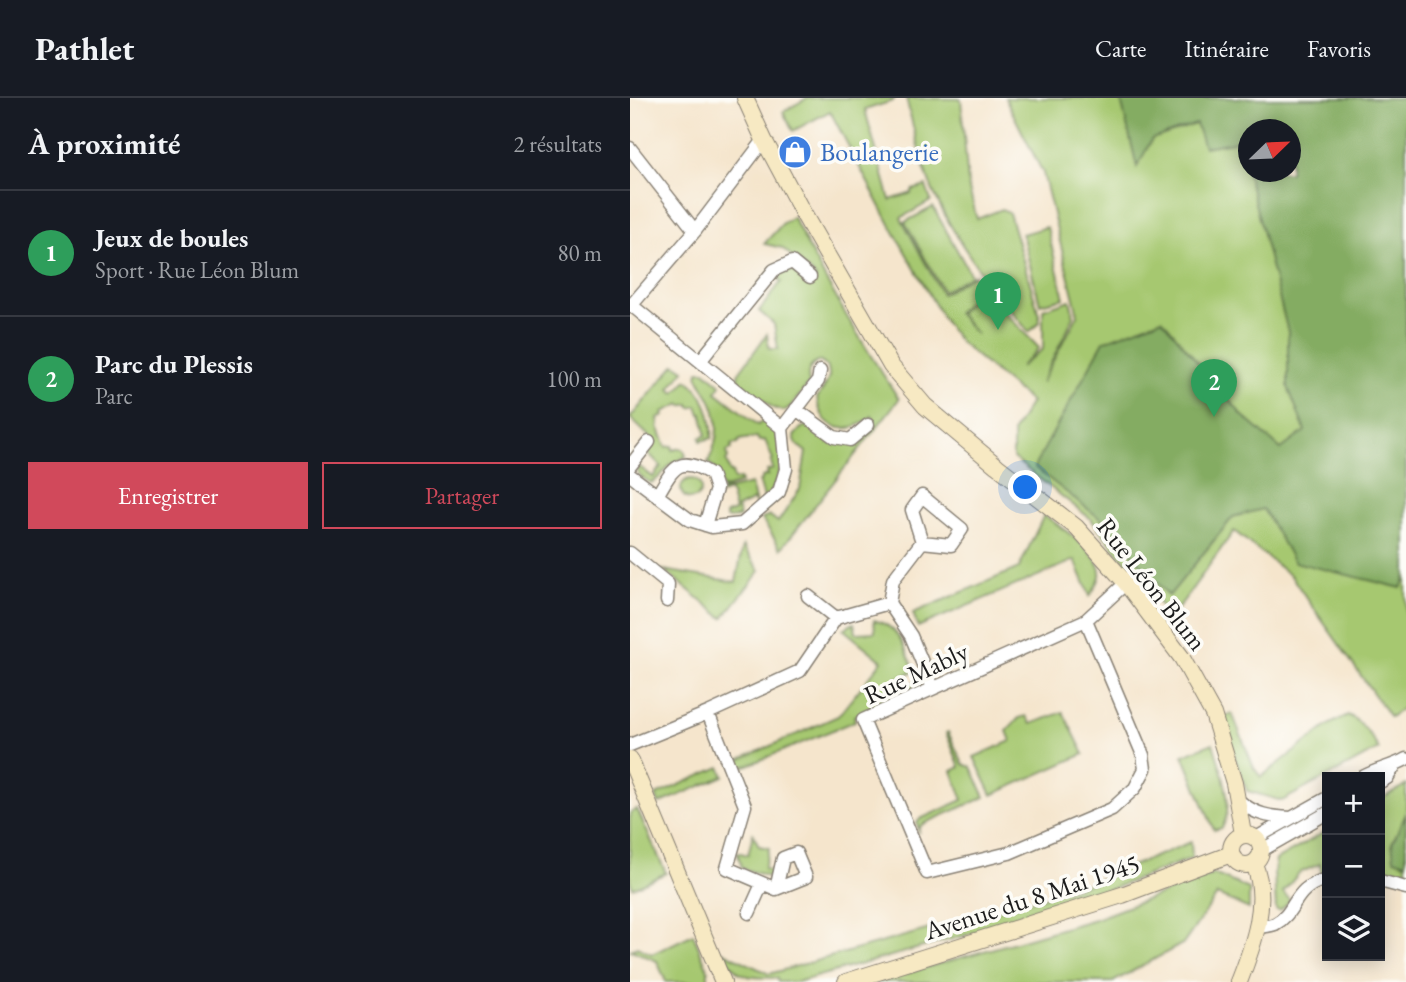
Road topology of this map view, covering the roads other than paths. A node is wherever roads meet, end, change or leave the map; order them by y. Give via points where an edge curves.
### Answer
1 (745, 98) edge
2 (764, 140) junction
3 (630, 148) edge
4 (695, 231) junction
5 (810, 277) dead end
6 (631, 305) edge
7 (701, 360) junction
8 (820, 371) dead end
9 (796, 409) junction
10 (868, 425) dead end
11 (782, 428) junction
12 (649, 442) dead end
13 (630, 466) edge
14 (630, 475) edge
15 (657, 496) junction
16 (705, 525) junction
17 (922, 542) dead end
18 (630, 553) edge
19 (1126, 583) junction
20 (808, 596) dead end
21 (667, 601) dead end
22 (889, 603) junction
23 (836, 618) junction
24 (1086, 620) junction
25 (933, 688) junction
26 (708, 713) junction
27 (630, 746) edge
28 (630, 759) edge
29 (1401, 762) edge
30 (1372, 772) edge
31 (1385, 779) edge
32 (1322, 801) edge
33 (1239, 802) junction
34 (1322, 815) edge
35 (1292, 818) junction
36 (1254, 846) junction
37 (1231, 854) junction
38 (1322, 880) edge
39 (1385, 882) edge
40 (762, 884) junction
41 (1406, 888) edge
42 (776, 889) dead end
43 (749, 913) dead end
44 (1258, 927) junction
45 (723, 982) edge
46 (846, 982) edge
47 (1239, 982) edge

1 - 2 street, Rue Léon Blum
2 - 4 street
2 - 19 street, Rue Léon Blum via 891,366 925,406 1076,527
3 - 4 street
4 - 6 street
5 - 7 street via 792,262 774,270
6 - 7 street
7 - 11 street
8 - 9 street via 818,381
9 - 10 street via 834,437 850,440
9 - 11 street
11 - 16 street via 786,469 779,492 742,524
12 - 13 street
14 - 15 street
15 - 16 street
15 - 16 street via 671,472 695,464 711,474 716,489
17 - 22 street via 893,580
18 - 21 street via 668,584
19 - 24 street, Rue Mably
19 - 33 street, Rue Léon Blum via 1199,686 1213,714
20 - 23 street
22 - 23 street
22 - 25 street via 911,636
23 - 26 street via 800,671
24 - 25 street, Rue Mably
24 - 25 street, Rue Mably via 1143,755 1145,769 1135,788 1112,809 1009,853 927,873 863,720
26 - 27 street
26 - 40 street via 745,806 727,868
28 - 45 street
29 - 30 street
29 - 31 street
32 - 35 street
33 - 35 street via 1250,811
33 - 36 street, Rue Léon Blum
34 - 36 street
35 - 36 street
36 - 37 street via 1240,864
36 - 37 street via 1234,839
36 - 44 street, Rue Léon Blum
37 - 46 street, Avenue du 8 Mai 1945 via 1122,895
38 - 44 street via 1301,892 1273,925
39 - 41 street
40 - 42 street
40 - 43 street
44 - 47 street, Rue Léon Blum

